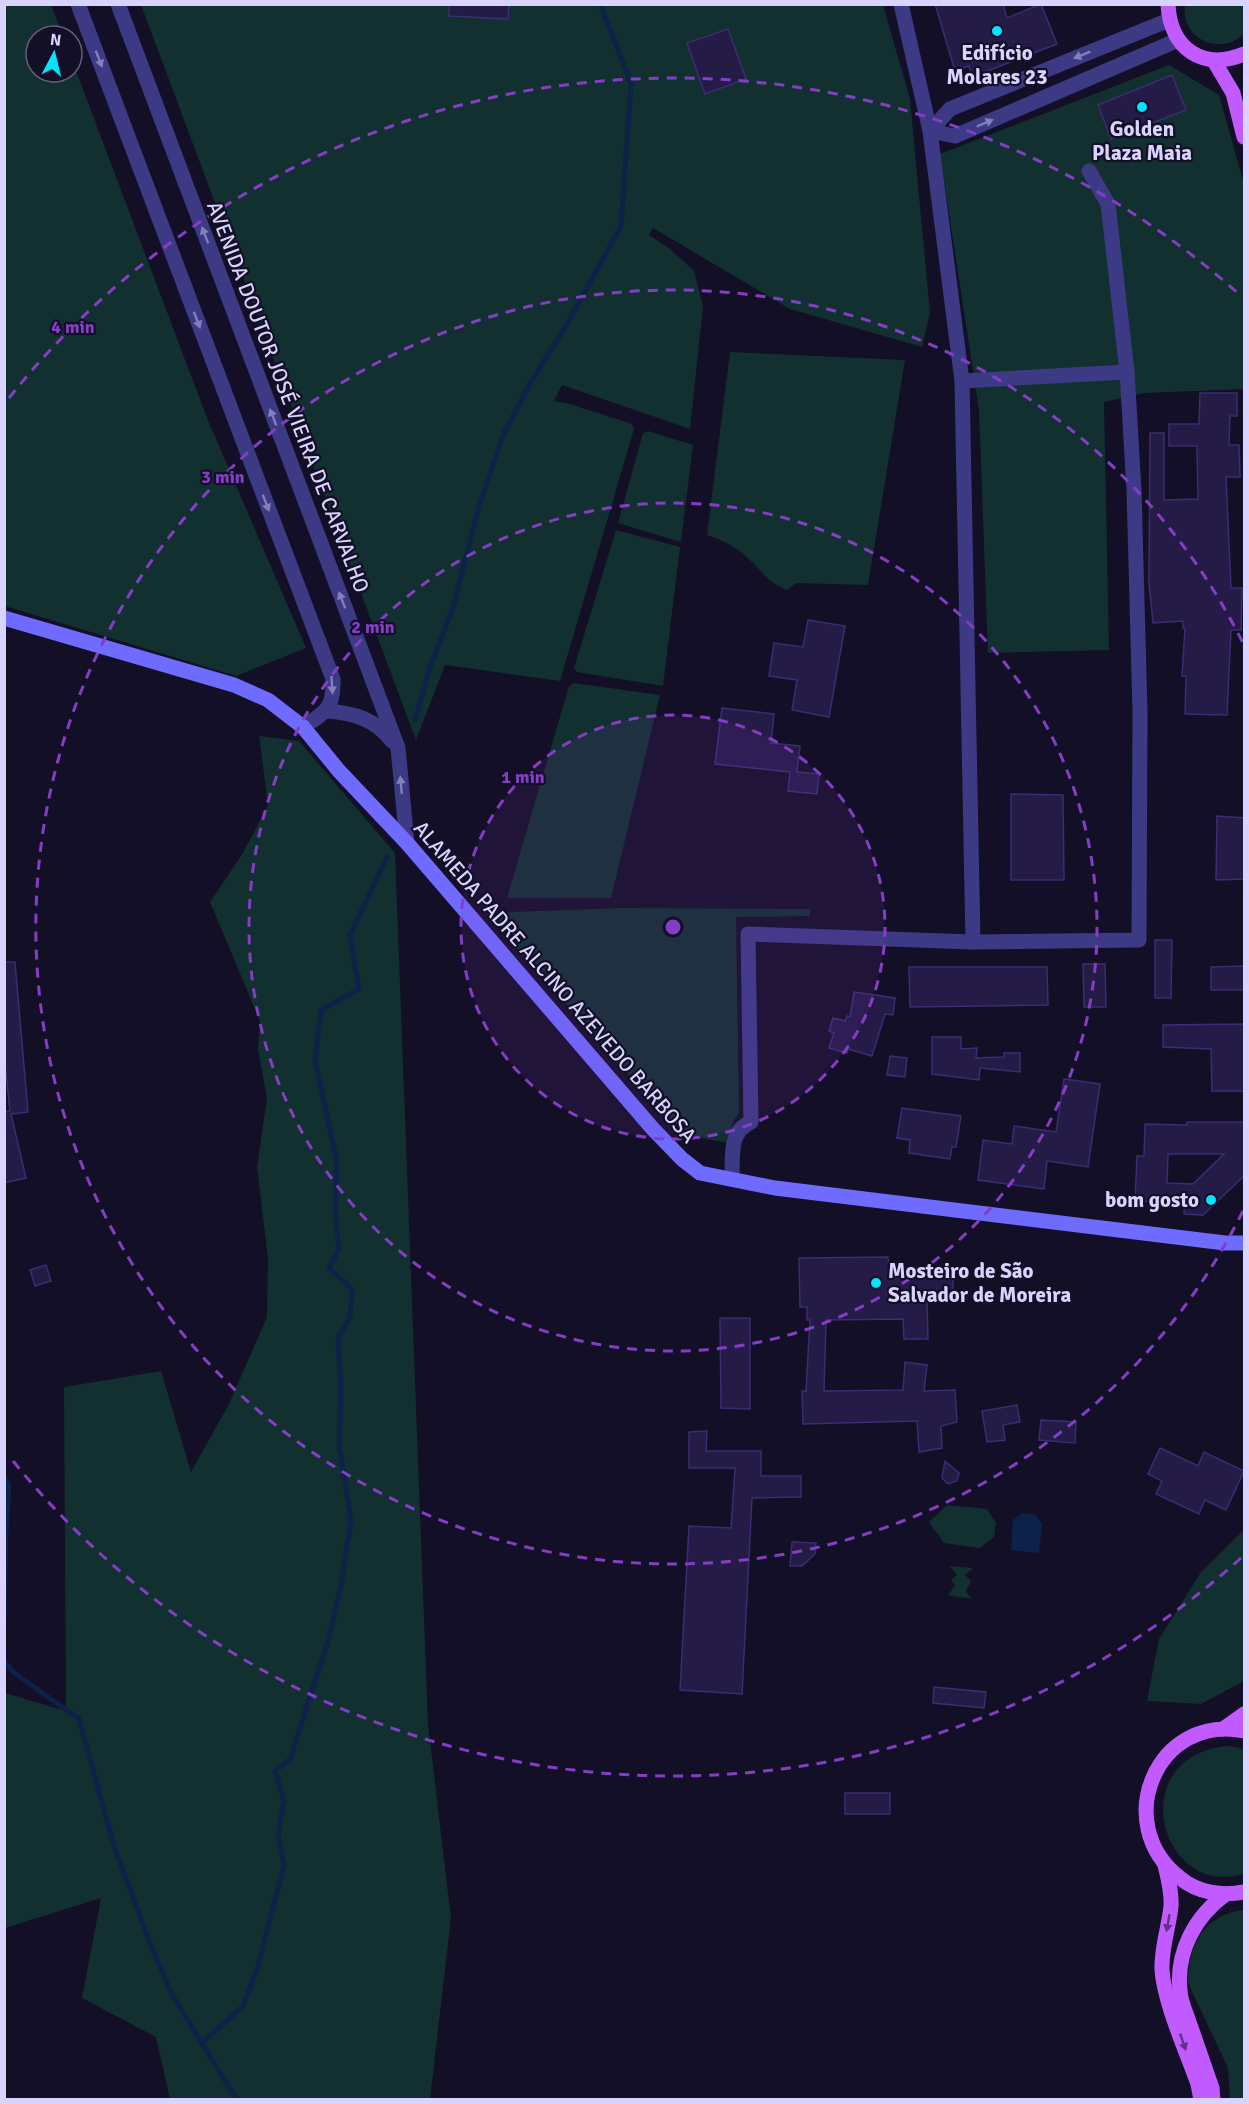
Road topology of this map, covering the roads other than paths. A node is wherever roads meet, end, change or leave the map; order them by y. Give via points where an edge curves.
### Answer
1 (78, 4) edge
2 (118, 4) edge
3 (901, 4) edge
4 (1169, 12) edge
5 (1178, 40) junction
6 (1245, 54) edge
7 (1214, 61) junction
8 (930, 130) junction
9 (1245, 137) edge
10 (1089, 171) dead end
11 (1127, 372) junction
12 (962, 381) junction
13 (4, 618) edge
14 (327, 711) junction
15 (303, 727) junction
16 (398, 748) junction
17 (406, 843) junction
18 (973, 942) junction
19 (732, 1179) junction
20 (1245, 1243) edge
21 (1245, 1714) edge
22 (1223, 1729) junction
23 (1245, 1731) edge
24 (1165, 1865) junction
25 (1237, 1894) edge
26 (1201, 2100) edge
27 (1213, 2100) edge

1 -> 14 street via 333,679
16 -> 2 street, AVENIDA DOUTOR JOSÉ VIEIRA DE CARVALHO
3 - 8 street
4 - 5 main road
4 -> 8 street via 950,109
5 - 7 main road via 1198,57
8 -> 5 street via 955,136
6 - 7 main road
7 - 9 main road via 1233,93
8 - 12 street
10 - 11 street via 1108,204
11 - 12 street
11 - 18 street via 1140,712 1139,940
12 - 18 street
13 - 15 main road, ALAMEDA PADRE ALCINO AZEVEDO BARBOSA via 234,685 268,700
14 - 15 street
14 - 16 street via 366,719
15 - 17 main road, ALAMEDA PADRE ALCINO AZEVEDO BARBOSA
17 -> 16 street, AVENIDA DOUTOR JOSÉ VIEIRA DE CARVALHO
17 - 19 main road, ALAMEDA PADRE ALCINO AZEVEDO BARBOSA via 682,1160 700,1173
18 - 19 street via 748,934 751,1122 735,1135
19 - 20 main road, ALAMEDA PADRE ALCINO AZEVEDO BARBOSA via 775,1188
21 - 22 main road
22 - 23 main road
22 - 24 main road via 1183,1742 1164,1759 1151,1781 1147,1830
24 - 25 main road via 1184,1881 1208,1892
24 -> 26 main road via 1171,1904 1162,1968 1164,1987
25 - 27 main road via 1216,1902 1194,1929 1184,1947 1179,1971 1180,1993

